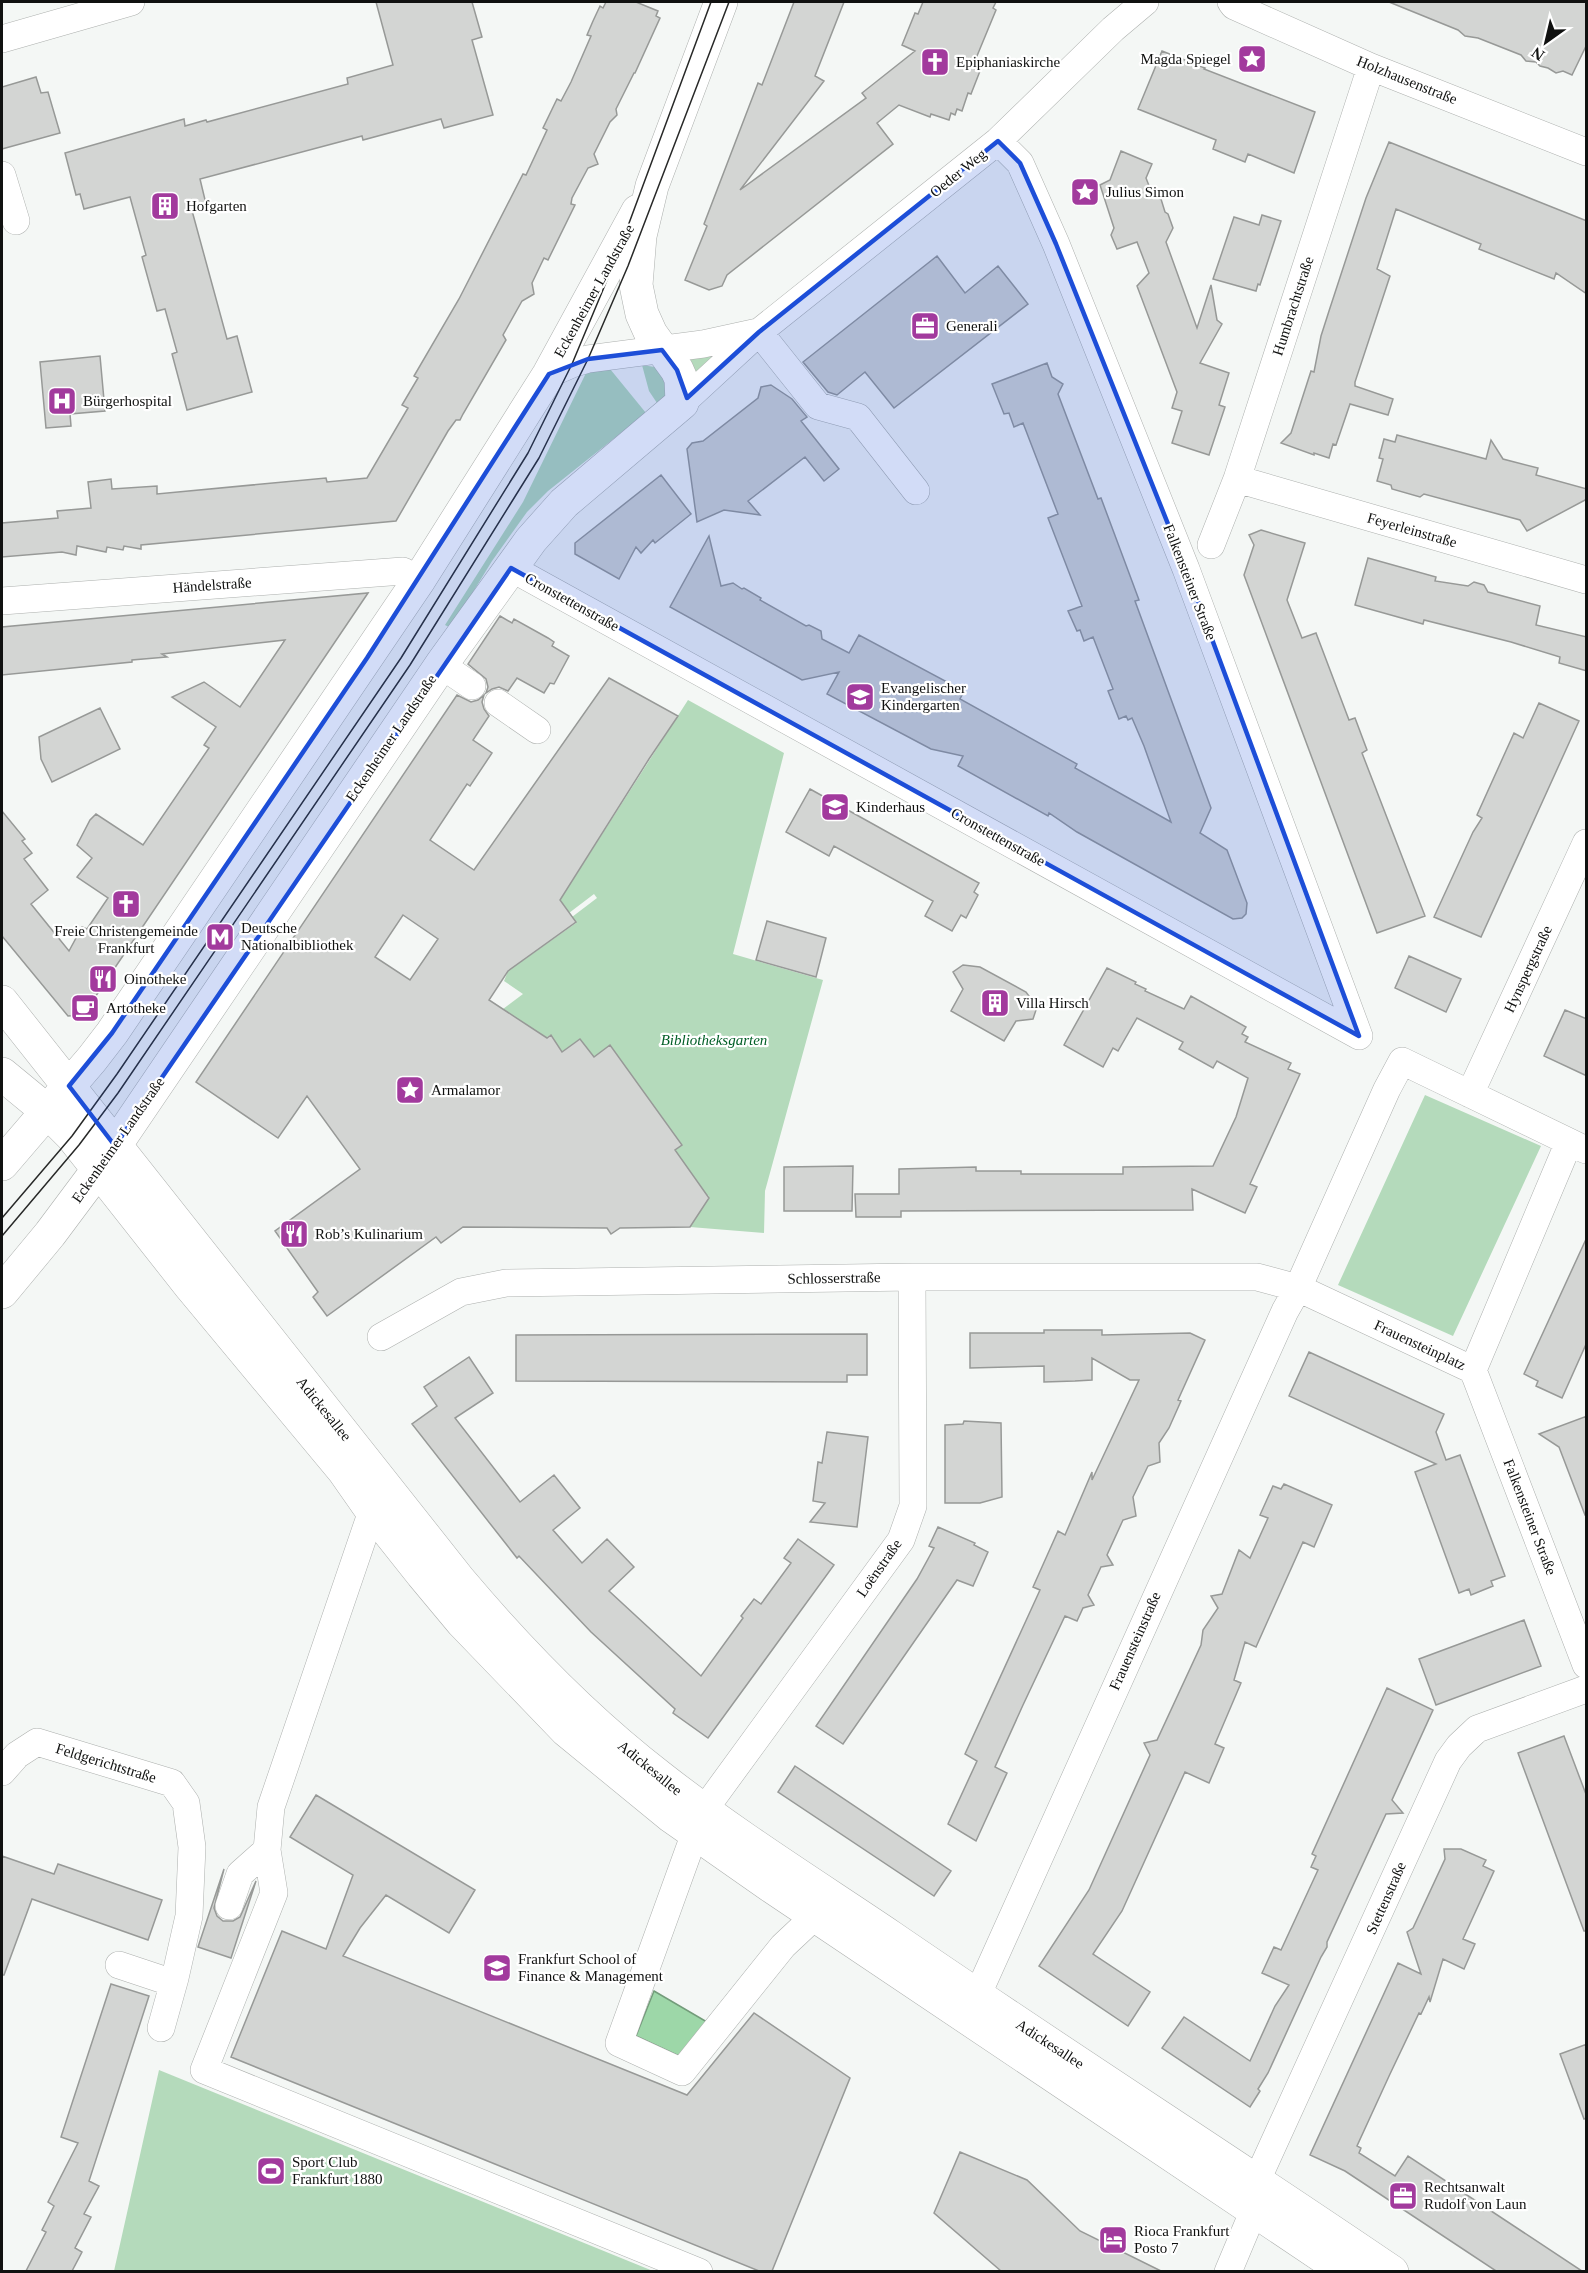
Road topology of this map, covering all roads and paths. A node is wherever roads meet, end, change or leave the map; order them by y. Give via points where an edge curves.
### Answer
1 (131, 2) edge
2 (721, 2) edge
3 (1145, 2) edge
4 (1231, 2) edge
5 (2, 39) edge
6 (1371, 66) junction
7 (998, 141) junction
8 (1587, 152) edge
9 (2, 175) edge
10 (652, 186) junction
11 (16, 221) dead end
12 (759, 332) junction
13 (662, 350) junction
14 (549, 374) junction
15 (682, 403) junction
16 (1237, 479) junction
17 (916, 491) dead end
18 (1211, 545) dead end
19 (511, 568) junction
20 (419, 580) junction
21 (1587, 580) edge
22 (2, 600) edge
23 (441, 665) junction
24 (472, 686) dead end
25 (498, 703) dead end
26 (537, 730) dead end
27 (1587, 843) edge
28 (2, 1002) edge
29 (1359, 1036) joint
30 (2, 1074) edge
31 (69, 1086) junction
32 (1470, 1094) junction
33 (47, 1112) junction
34 (1578, 1146) edge
35 (107, 1157) junction
36 (2, 1164) edge
37 (912, 1277) junction
38 (1298, 1288) junction
39 (2, 1292) edge
40 (381, 1338) dead end
41 (1473, 1370) junction
42 (372, 1511) junction
43 (1587, 1665) edge
44 (1587, 1689) edge
45 (9, 1763) edge
46 (699, 1822) junction
47 (267, 1850) junction
48 (229, 1906) dead end
49 (815, 1916) junction
50 (119, 1965) dead end
51 (173, 1983) junction
52 (977, 1996) junction
53 (161, 2028) dead end
54 (1255, 2195) junction
55 (699, 2271) edge
56 (1228, 2271) edge
57 (1346, 2271) edge
58 (1392, 2271) edge

1 - 5 street
2 - 10 main road, Eckenheimer Landstraße
3 - 7 street, Oeder Weg
4 - 6 street, Holzhausenstraße
6 - 8 street, Holzhausenstraße
6 - 16 street, Humbrachtstraße
7 - 12 street, Oeder Weg
7 - 29 street, Falkensteiner Straße via 1020,163 1060,254 1186,569
9 - 11 street
10 - 13 main road, Eckenheimer Landstraße via 640,236 636,285 642,314
10 - 14 main road, Eckenheimer Landstraße
12 - 13 street, Oeder Weg
12 - 15 street, Oeder Weg
12 - 17 street via 818,406 858,417
13 - 14 street, Oeder Weg via 588,359
13 - 15 main road, Eckenheimer Landstraße via 681,379
14 - 20 main road, Eckenheimer Landstraße
15 - 19 main road, Eckenheimer Landstraße via 564,503
16 - 18 street, Humbrachtstraße
16 - 21 street, Feyerleinstraße
19 - 23 main road, Eckenheimer Landstraße
19 - 29 street, Cronstettenstraße
20 - 22 street, Händelstraße via 403,571
20 - 31 main road, Eckenheimer Landstraße via 112,1033
23 - 24 street
23 - 35 main road, Eckenheimer Landstraße
25 - 26 street
27 - 32 street, Hynspergstraße
28 - 31 main road, Adickesallee
30 - 33 main road, Adickesallee
31 - 33 main road, Eckenheimer Landstraße
31 - 35 main road, Adickesallee
32 - 34 street, Frauensteinplatz
32 - 38 street, Frauensteinplatz via 1402,1061
33 - 35 main road, Adickesallee via 72,1136
33 - 36 main road, Eckenheimer Landstraße
34 - 41 street, Frauensteinplatz
35 - 39 main road, Eckenheimer Landstraße
35 - 42 main road, Adickesallee via 191,1287 344,1471
35 - 46 main road, Adickesallee via 494,1621 532,1662 658,1776
37 - 38 street, Schlosserstraße via 1257,1277
37 - 40 street, Schlosserstraße via 506,1283 461,1292
37 - 46 street, Loënstraße via 913,1506 901,1540
38 - 41 street, Frauensteinplatz
38 - 52 street, Frauensteinstraße via 1126,1660
41 - 43 street, Falkensteiner Straße
42 - 46 main road, Adickesallee via 462,1622 566,1730 671,1816
42 - 47 street via 271,1807
44 - 54 street, Stettenstraße via 1477,1729 1448,1761
45 - 51 street, Feldgerichtstraße via 37,1742 172,1783 186,1803 192,1847 189,1916
46 - 49 main road, Adickesallee
46 - 49 street, Loënstraße via 619,2043 682,2072 783,1946
46 - 52 main road, Adickesallee
47 - 48 street via 240,1874
47 - 55 street via 274,1893 204,2070
49 - 54 main road, Adickesallee
50 - 51 street
51 - 53 street, Feldgerichtstraße
52 - 54 main road, Adickesallee
54 - 56 street
54 - 57 main road, Adickesallee
54 - 58 main road, Adickesallee

